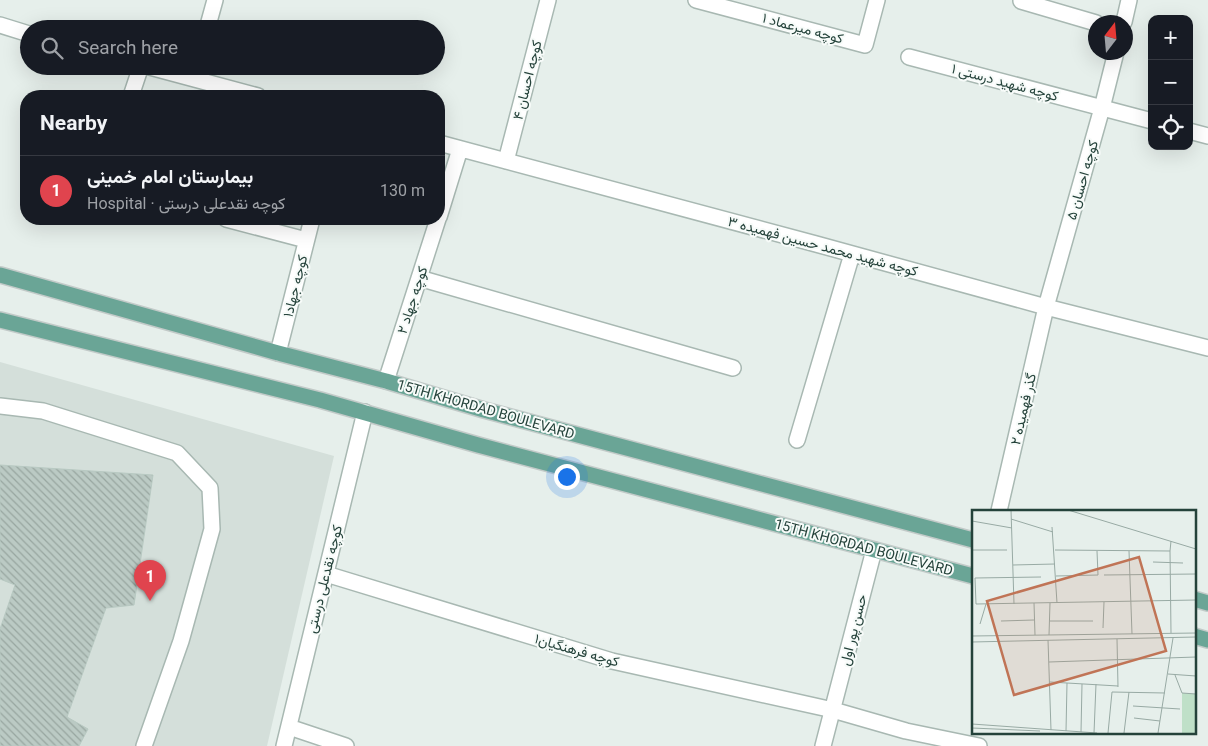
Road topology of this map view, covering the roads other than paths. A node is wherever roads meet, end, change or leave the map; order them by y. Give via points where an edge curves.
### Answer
1 (215, 0) edge
2 (548, 0) edge
3 (696, 0) edge
4 (877, 0) edge
5 (1130, 0) edge
6 (1021, 1) edge
7 (1126, 15) edge
8 (209, 20) edge
9 (1088, 21) edge
10 (0, 26) edge
11 (20, 32) edge
12 (908, 57) dead end
13 (1114, 60) edge
14 (138, 75) edge
15 (201, 75) edge
16 (132, 90) edge
17 (242, 90) edge
18 (1102, 108) junction
19 (1148, 120) edge
20 (1193, 132) edge
21 (1208, 136) edge
22 (445, 145) edge
23 (460, 149) junction
24 (506, 161) junction
25 (445, 196) edge
26 (249, 225) edge
27 (310, 225) edge
28 (436, 225) edge
29 (306, 240) junction
30 (852, 254) junction
31 (0, 274) edge
32 (419, 278) junction
33 (1046, 308) junction
34 (0, 320) edge
35 (1208, 348) edge
36 (278, 352) junction
37 (733, 368) dead end
38 (386, 381) junction
39 (0, 406) edge
40 (365, 412) junction
41 (797, 440) dead end
42 (999, 510) edge
43 (972, 540) edge
44 (874, 550) junction
45 (326, 574) junction
46 (972, 576) edge
47 (833, 710) junction
48 (289, 727) junction
49 (144, 746) edge
50 (284, 746) edge
51 (346, 746) edge
52 (823, 746) edge
53 (979, 746) edge

1 - 8 street
2 - 24 street, کوچه احسان ۴
3 - 4 street, کوچه میرعماد ۱ via 866,45
5 - 7 street
6 - 9 street
10 - 11 street
12 - 18 street, کوچه شهید درستی ۱
13 - 18 street, کوچه احسان ۵
14 - 16 street
15 - 17 street
18 - 19 street, کوچه شهید درستی ۱
18 - 33 street, کوچه احسان ۵
20 - 21 street
22 - 23 street, کوچه شهید محمد حسین فهمیده ۳
23 - 24 street, کوچه شهید محمد حسین فهمیده ۳
23 - 25 street, کوچه جهاد ۲
24 - 30 street, کوچه شهید محمد حسین فهمیده ۳
26 - 29 street
27 - 29 street, کوچه جهاد۱
28 - 32 street, کوچه جهاد ۲
29 - 36 street, کوچه جهاد۱
30 - 33 street, کوچه شهید محمد حسین فهمیده ۳
30 - 41 street
31 - 36 main road, 15TH KHORDAD BOULEVARD
32 - 37 street
32 - 38 street, کوچه جهاد ۲
33 - 35 street, کوچه شهید محمد حسین فهمیده ۳
33 - 42 street, گذر فهمیده ۲
34 - 40 main road, 15TH KHORDAD BOULEVARD
36 - 38 main road, 15TH KHORDAD BOULEVARD
38 - 43 main road, 15TH KHORDAD BOULEVARD
39 - 49 street via 43,411 177,453 210,488 212,529 181,641
40 - 44 main road, 15TH KHORDAD BOULEVARD
40 - 45 street, کوچه نقدعلی درستی
44 - 46 main road, 15TH KHORDAD BOULEVARD
44 - 47 street, حسن پور اول
45 - 47 street, کوچه فرهنگیان۱ via 612,661
45 - 48 street, کوچه نقدعلی درستی
47 - 52 street, حسن پور اول
47 - 53 street, کوچه فرهنگیان۱ via 906,731
48 - 50 street, کوچه نقدعلی درستی
48 - 51 street

